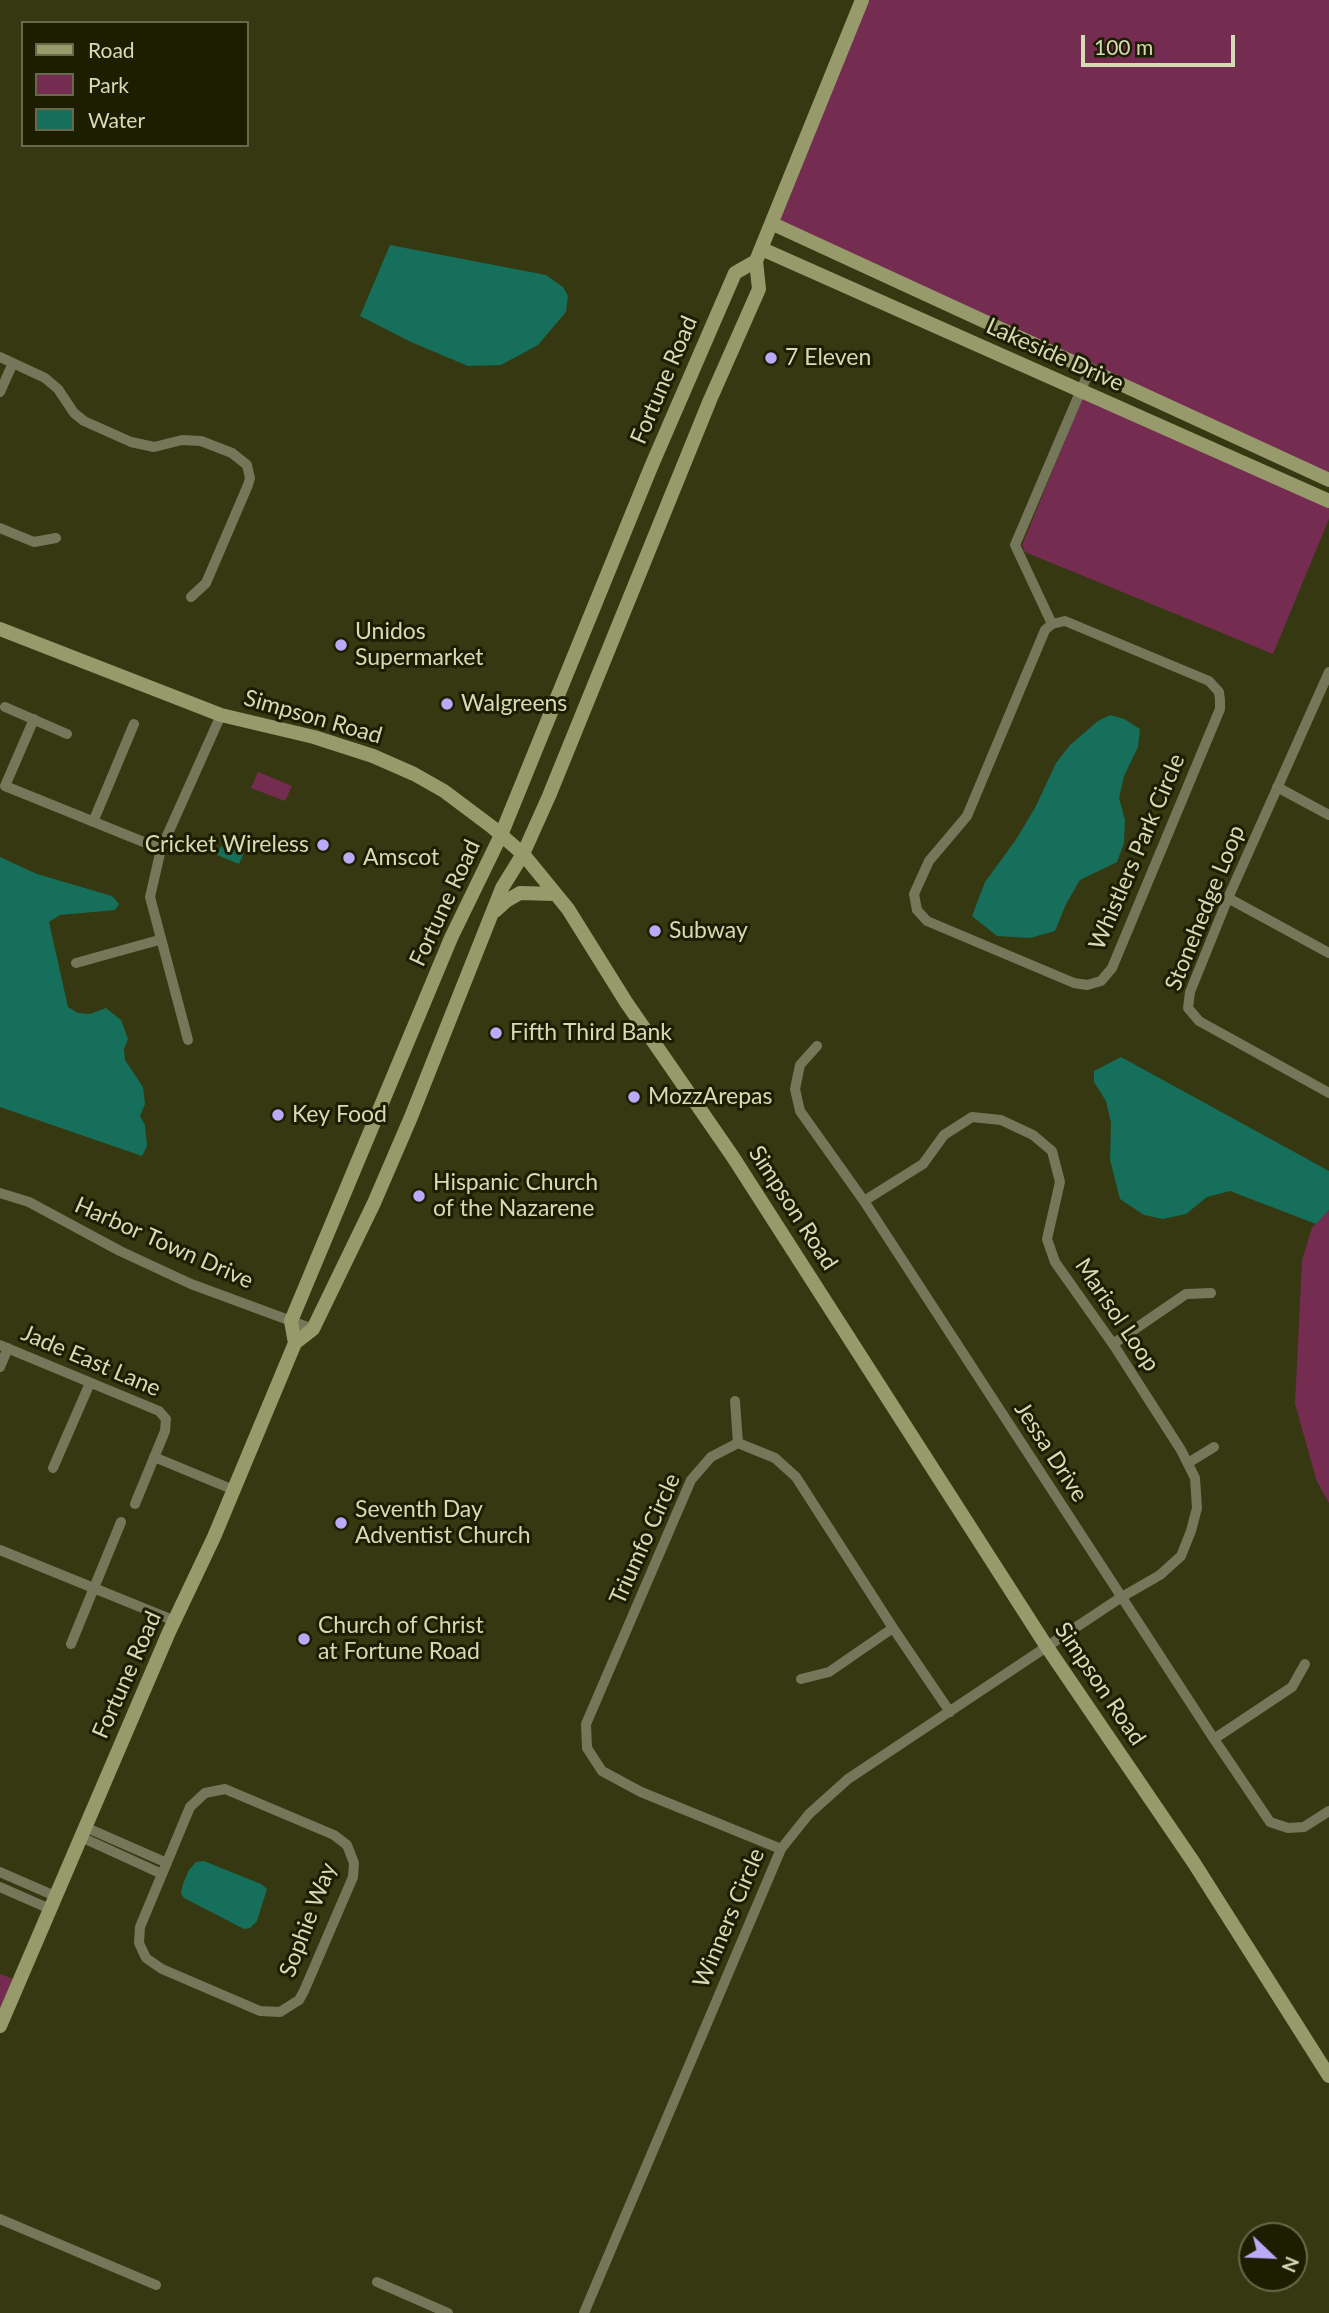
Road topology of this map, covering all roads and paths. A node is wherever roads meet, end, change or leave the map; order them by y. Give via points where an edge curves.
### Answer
1 (862, 0) edge
2 (773, 224) junction
3 (759, 255) junction
4 (0, 358) edge
5 (13, 363) junction
6 (1090, 369) junction
7 (1079, 390) junction
8 (0, 392) edge
9 (1329, 480) edge
10 (1329, 500) edge
11 (0, 528) edge
12 (56, 538) dead end
13 (191, 597) dead end
14 (1052, 624) junction
15 (0, 629) edge
16 (1329, 672) edge
17 (5, 707) dead end
18 (221, 715) junction
19 (34, 719) junction
20 (134, 724) dead end
21 (67, 734) dead end
22 (5, 786) junction
23 (1277, 787) junction
24 (0, 799) edge
25 (1329, 815) edge
26 (93, 822) junction
27 (501, 835) junction
28 (161, 849) junction
29 (523, 854) junction
30 (555, 894) junction
31 (1228, 898) junction
32 (492, 915) junction
33 (159, 940) junction
34 (1329, 953) edge
35 (76, 962) dead end
36 (188, 1040) dead end
37 (817, 1046) dead end
38 (1329, 1093) edge
39 (0, 1193) edge
40 (864, 1201) junction
41 (1212, 1293) dead end
42 (291, 1321) junction
43 (313, 1329) junction
44 (295, 1343) junction
45 (1113, 1344) junction
46 (4, 1347) edge
47 (0, 1367) edge
48 (90, 1383) junction
49 (735, 1401) dead end
50 (738, 1443) junction
51 (1214, 1447) dead end
52 (155, 1457) junction
53 (1188, 1463) junction
54 (53, 1468) dead end
55 (234, 1490) junction
56 (135, 1504) dead end
57 (121, 1522) dead end
58 (0, 1550) edge
59 (94, 1588) junction
60 (1120, 1598) junction
61 (175, 1621) junction
62 (892, 1628) junction
63 (71, 1644) dead end
64 (1047, 1647) junction
65 (1305, 1664) dead end
66 (801, 1679) dead end
67 (950, 1712) junction
68 (1214, 1739) junction
69 (1329, 1811) edge
70 (83, 1832) junction
71 (781, 1849) junction
72 (164, 1868) junction
73 (0, 1872) edge
74 (0, 1887) edge
75 (53, 1902) junction
76 (0, 2026) edge
77 (1329, 2076) edge
78 (0, 2218) edge
79 (377, 2282) dead end
80 (156, 2285) dead end
81 (448, 2313) edge
82 (584, 2313) edge

1 - 2 main road, Fortune Road
2 - 3 main road, Fortune Road
2 - 6 main road, Lakeside Drive
3 - 7 main road, Lakeside Drive
3 - 27 main road, Fortune Road via 735,273
3 - 29 main road, Fortune Road via 759,289
4 - 5 street
5 - 8 street
5 - 13 street via 52,383 84,421 131,442 154,447 201,441 232,453 247,465 250,478 243,498 206,583
6 - 7 street
6 - 9 main road, Lakeside Drive
7 - 10 main road, Lakeside Drive
7 - 14 street via 1015,545
11 - 12 street via 34,542
14 - 14 street, Whistlers Park Circle via 1045,630 967,816 929,861 916,885 914,902 927,921 1087,985 1101,981 1112,968 1220,700 1209,681 1065,621
15 - 18 main road, Simpson Road
16 - 23 street, Stonehedge Loop
17 - 19 street
18 - 27 main road, Simpson Road via 373,756 444,791
18 - 28 street
19 - 21 street
19 - 22 street
20 - 26 street
22 - 24 street
22 - 26 street
23 - 25 street
23 - 31 street, Stonehedge Loop
26 - 28 street
27 - 29 main road, Simpson Road
27 - 42 main road, Fortune Road via 451,938
28 - 33 street via 150,897
29 - 30 main road, Simpson Road
29 - 32 main road, Fortune Road
30 - 32 main road via 520,893
30 - 64 main road, Simpson Road via 733,1157
31 - 34 street
31 - 38 street, Stonehedge Loop via 1190,992 1188,1008 1199,1021
32 - 43 main road, Fortune Road via 395,1156
33 - 35 street
33 - 36 street
37 - 40 street, Jessa Drive via 800,1065 795,1089 800,1111
39 - 42 street, Harbor Town Drive via 29,1202 191,1284
40 - 45 street, Marisol Loop via 923,1164 944,1135 972,1116 1000,1120 1033,1135 1052,1150 1060,1182 1047,1239 1055,1262
40 - 60 street, Jessa Drive
41 - 45 street via 1186,1294
42 - 43 street, Harbor Town Drive
42 - 44 main road
43 - 44 main road, Fortune Road
44 - 55 main road, Fortune Road
45 - 53 street, Marisol Loop
46 - 47 street
46 - 48 street, Jade East Lane
48 - 52 street, Jade East Lane via 159,1411 166,1419 165,1431
48 - 54 street
49 - 50 street
50 - 62 street via 775,1458 796,1477
50 - 71 street, Triumfo Circle via 711,1458 691,1480 586,1724 587,1748 602,1771 641,1792
51 - 53 street
52 - 55 street
52 - 56 street, Jade East Lane
53 - 60 street, Marisol Loop via 1195,1478 1196,1507 1181,1556 1160,1575
55 - 61 main road, Fortune Road
57 - 59 street
58 - 59 street
59 - 61 street
59 - 63 street
60 - 64 street, Marisol Loop
60 - 68 street, Jessa Drive
61 - 70 main road, Fortune Road
62 - 66 street via 829,1672
62 - 67 street
64 - 67 street, Winners Circle
64 - 77 main road, Simpson Road via 1194,1863
65 - 68 street via 1292,1687
67 - 71 street, Winners Circle via 848,1779 809,1814
68 - 69 street, Jessa Drive via 1270,1822 1304,1827
70 - 72 street
70 - 75 main road, Fortune Road
71 - 82 street, Winners Circle
72 - 72 street, Sophie Way via 194,1802 205,1793 225,1789 334,1835 347,1845 354,1863 353,1877 304,1991 294,2004 275,2012 223,1996 146,1958 139,1932
73 - 75 street
74 - 75 street
75 - 76 main road, Fortune Road
78 - 80 street
79 - 81 street

